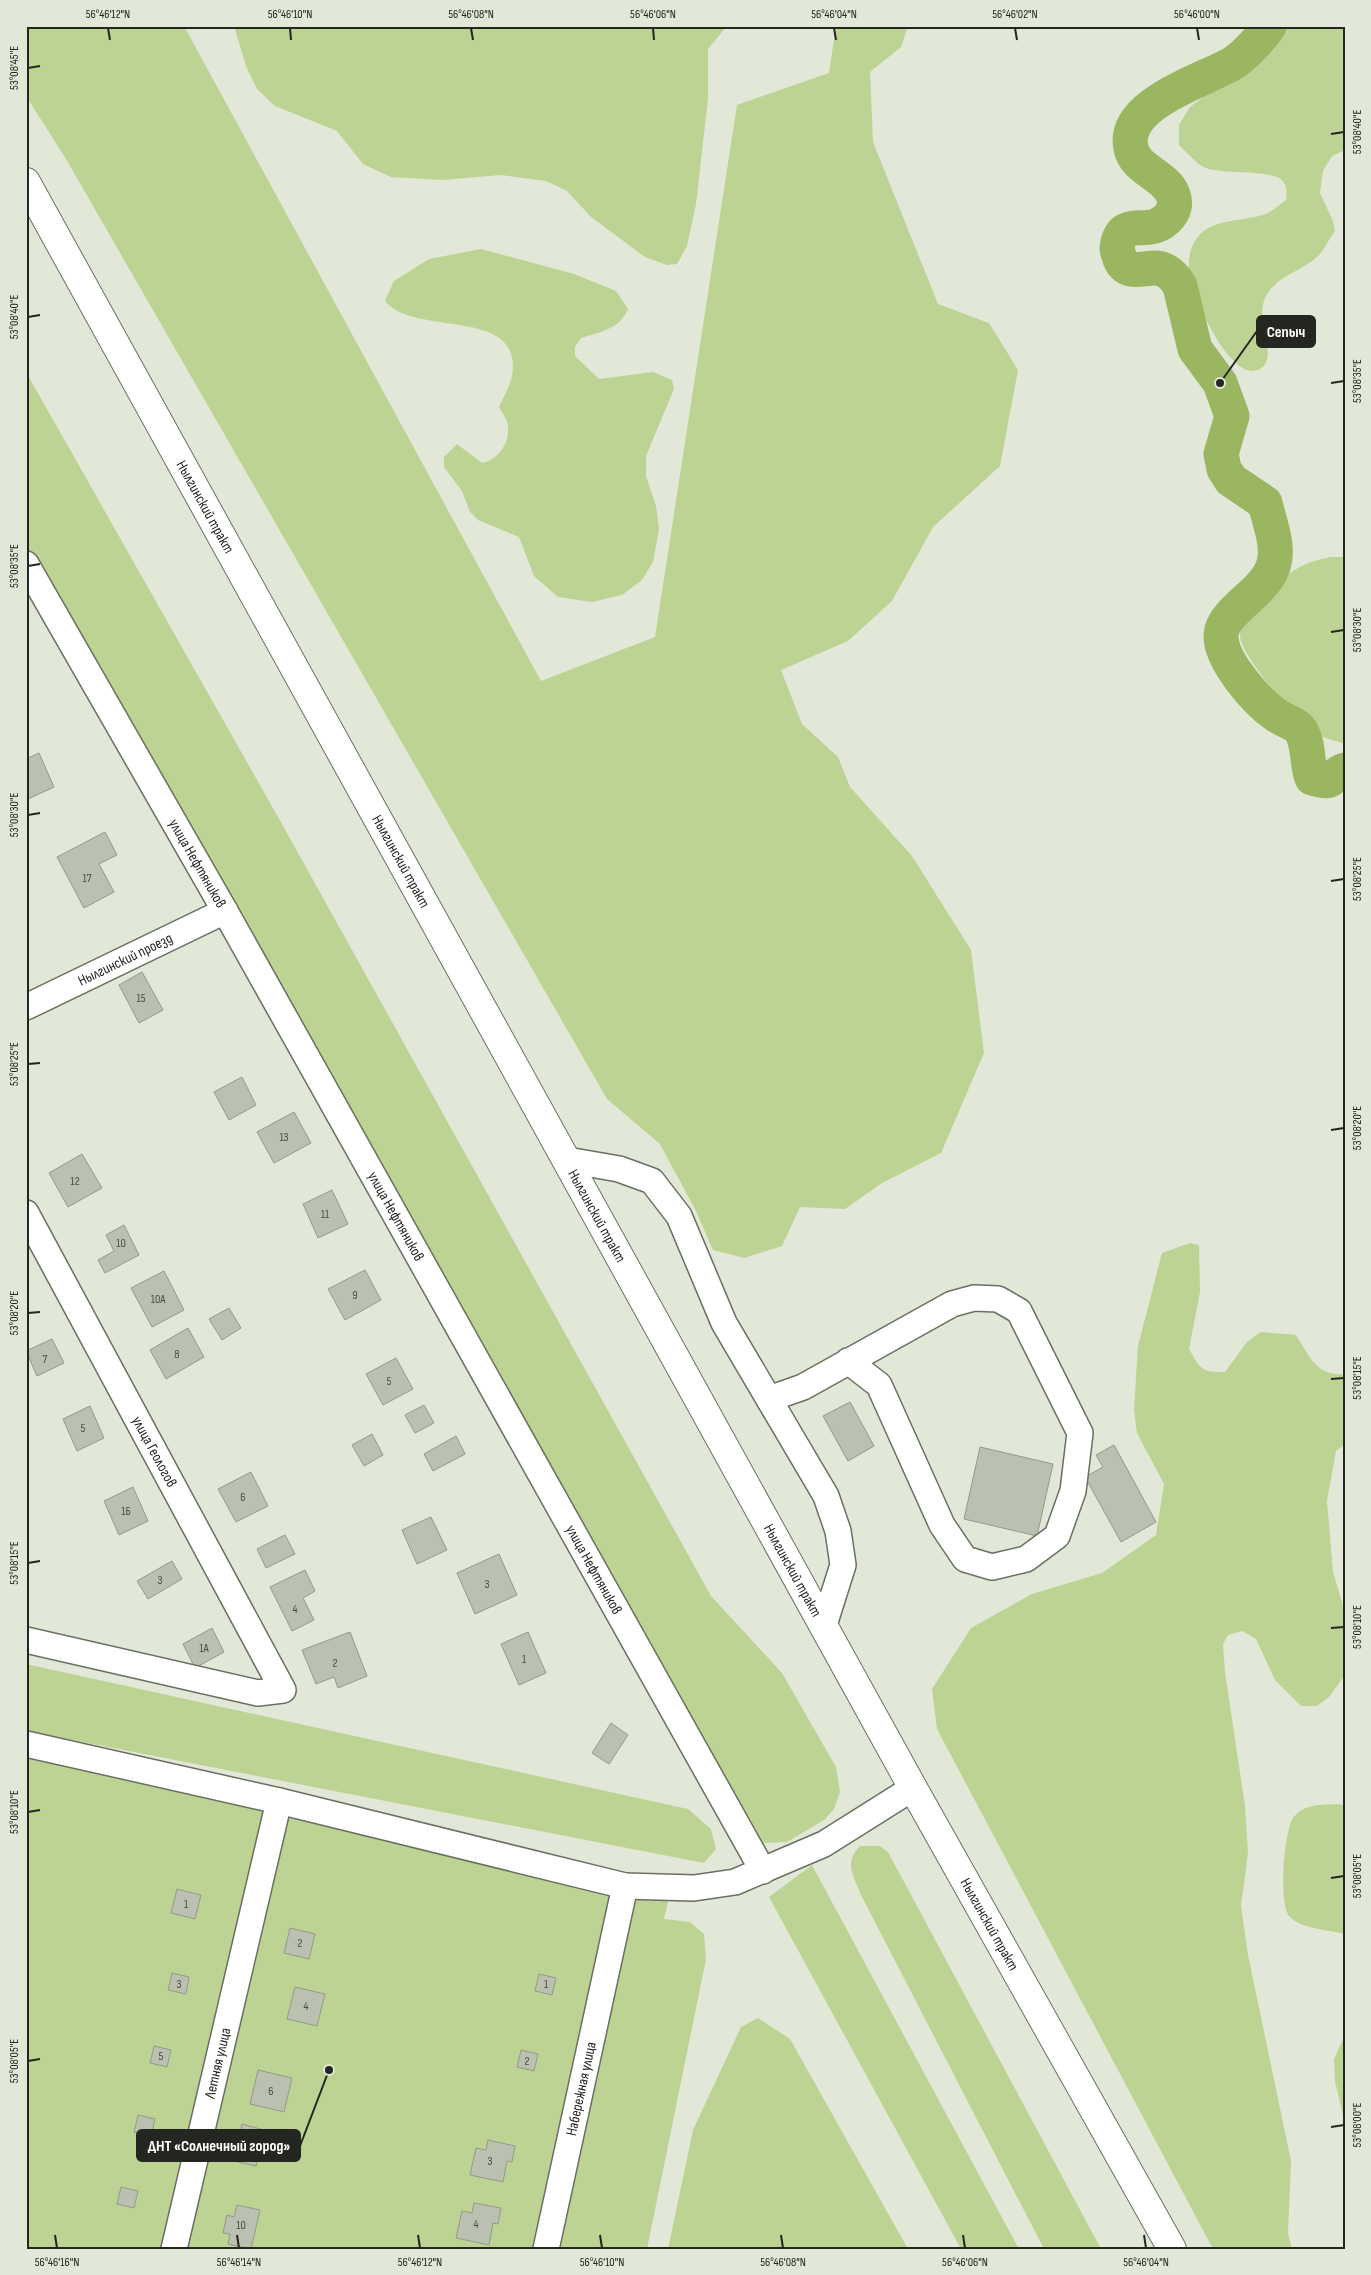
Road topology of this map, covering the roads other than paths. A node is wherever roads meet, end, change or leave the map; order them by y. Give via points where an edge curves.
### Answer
1 (26, 182) edge
2 (26, 564) edge
3 (225, 911) junction
4 (26, 1007) edge
5 (567, 1160) junction
6 (26, 1214) edge
7 (848, 1362) junction
8 (769, 1399) junction
9 (824, 1624) junction
10 (26, 1640) edge
11 (26, 1744) edge
12 (913, 1788) junction
13 (279, 1801) junction
14 (763, 1871) junction
15 (625, 1886) junction
16 (174, 2249) edge
17 (546, 2249) edge
18 (1172, 2249) edge

1 - 5 main road, Нылгинский тракт
2 - 3 street, улица Нефтяников
3 - 4 street, Нылгинский проезд
3 - 14 street, улица Нефтяников
5 - 8 street via 619,1168 652,1181 679,1216 724,1323
5 - 9 main road, Нылгинский тракт
6 - 10 street, улица Геологов via 283,1690 258,1693
7 - 7 street via 952,1304 974,1298 998,1300 1019,1311 1080,1433 1072,1491 1057,1536 1026,1559 992,1567 965,1559 942,1525 879,1385
7 - 8 street via 803,1386
8 - 9 street via 826,1496 838,1531 843,1565
9 - 12 main road, Нылгинский тракт
11 - 13 street
12 - 14 street via 824,1844
12 - 18 main road, Нылгинский тракт
13 - 15 street
13 - 16 street, Летняя улица
14 - 15 street via 735,1882 694,1888
15 - 17 street, Набережная улица

